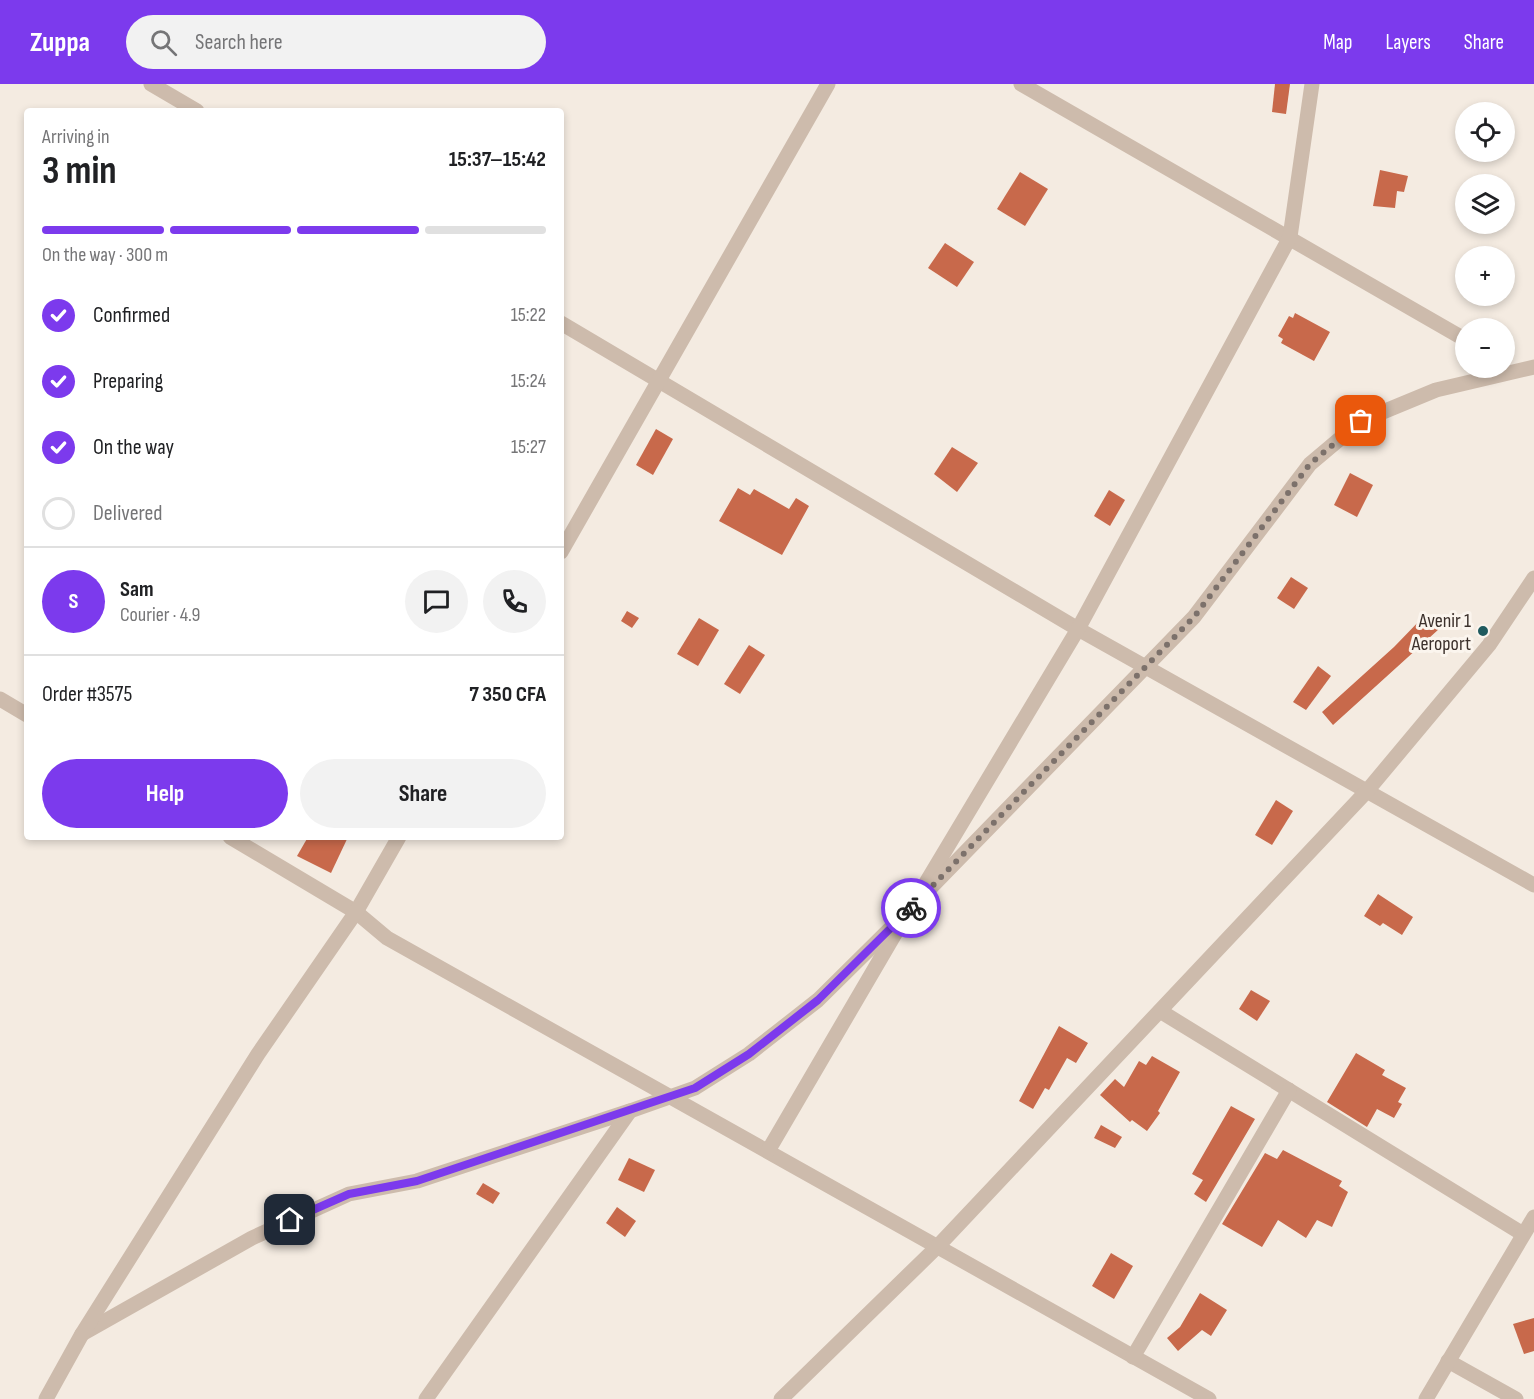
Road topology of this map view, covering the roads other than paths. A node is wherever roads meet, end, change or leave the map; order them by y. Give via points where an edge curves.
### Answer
1 (151, 84) edge
2 (828, 84) edge
3 (1021, 84) edge
4 (1312, 84) edge
5 (192, 108) edge
6 (1290, 237) junction
7 (564, 325) edge
8 (1455, 334) edge
9 (1515, 366) edge
10 (1534, 367) edge
11 (1515, 368) edge
12 (1474, 378) edge
13 (1534, 379) edge
14 (659, 380) junction
15 (564, 547) edge
16 (1534, 578) edge
17 (1078, 629) junction
18 (1144, 666) junction
19 (0, 699) edge
20 (24, 714) edge
21 (1367, 792) junction
22 (235, 840) edge
23 (397, 840) edge
24 (1534, 885) edge
25 (911, 908) junction
26 (356, 912) junction
27 (1160, 1011) junction
28 (1289, 1090) junction
29 (670, 1097) junction
30 (630, 1111) junction
31 (768, 1151) junction
32 (1534, 1216) edge
33 (1524, 1234) junction
34 (938, 1246) junction
35 (82, 1334) junction
36 (1133, 1357) junction
37 (1448, 1361) junction
38 (46, 1399) edge
39 (426, 1399) edge
40 (781, 1399) edge
41 (1209, 1399) edge
42 (1426, 1399) edge
43 (1516, 1399) edge

1 - 5 street
2 - 14 street
3 - 6 street
4 - 6 street
6 - 8 street
6 - 17 street
7 - 14 street
9 - 10 street
11 - 13 street
12 - 18 street via 1361,421 1310,464 1194,617
14 - 15 street
14 - 17 street
16 - 21 street via 1489,645
17 - 18 street
17 - 25 street
18 - 21 street
18 - 25 street
19 - 20 street
21 - 24 street
21 - 27 street
22 - 26 street
23 - 26 street
25 - 29 street via 818,1000 749,1054 695,1088
25 - 31 street
26 - 29 street via 387,938
26 - 35 street via 258,1054
27 - 28 street
27 - 34 street
28 - 33 street
28 - 36 street
29 - 30 street
29 - 31 street
30 - 35 street via 417,1181 349,1194 252,1238
30 - 39 street
31 - 34 street
32 - 33 street
33 - 37 street
34 - 36 street
34 - 40 street
35 - 38 street
36 - 41 street
37 - 42 street
37 - 43 street

